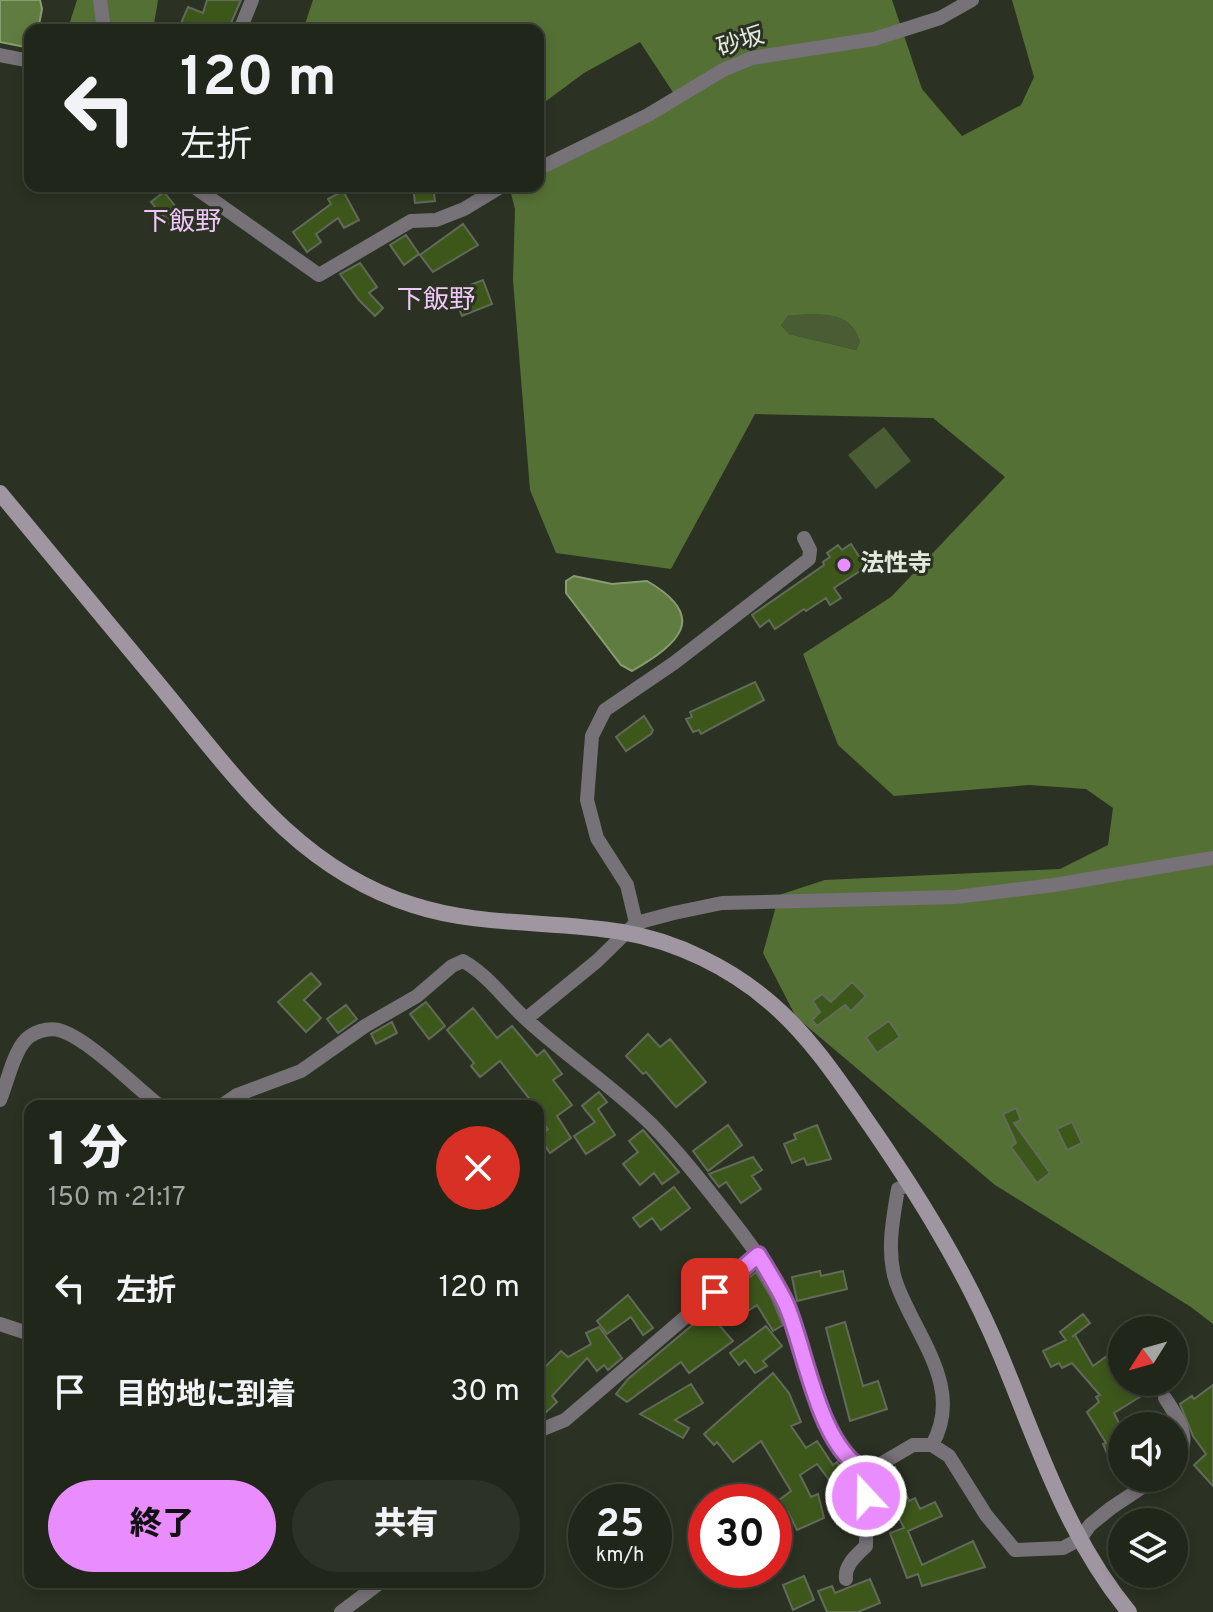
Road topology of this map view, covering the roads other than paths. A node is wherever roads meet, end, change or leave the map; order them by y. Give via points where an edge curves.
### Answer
1 (100, 0) edge
2 (252, 0) edge
3 (972, 0) edge
4 (103, 24) edge
5 (242, 24) edge
6 (0, 55) edge
7 (24, 60) edge
8 (544, 166) edge
9 (201, 192) edge
10 (492, 192) edge
11 (0, 493) edge
12 (804, 538) dead end
13 (1213, 858) edge
14 (631, 928) junction
15 (526, 1019) junction
16 (0, 1100) edge
17 (153, 1100) edge
18 (230, 1100) edge
19 (910, 1184) junction
20 (758, 1255) junction
21 (0, 1324) edge
22 (24, 1332) edge
23 (1165, 1398) dead end
24 (1172, 1412) edge
25 (544, 1429) edge
26 (932, 1445) junction
27 (867, 1472) junction
28 (1135, 1492) edge
29 (1080, 1539) junction
30 (846, 1579) dead end
31 (373, 1588) edge
32 (341, 1612) edge
33 (1129, 1612) edge

1 - 4 street
2 - 5 street
3 - 8 street, 砂坂 via 940,18 874,39 752,58
6 - 7 street
9 - 10 street via 319,275 411,221 436,220
11 - 14 street via 270,818 330,866 412,905 447,913
12 - 14 street via 809,559 605,710 592,736 587,800 597,838 627,885
13 - 14 street via 956,897 722,903
14 - 15 street
14 - 19 street via 740,978 774,1006 842,1085
15 - 18 street via 463,961 301,1071
15 - 20 street via 651,1124
16 - 17 street via 22,1045 49,1029 84,1044
19 - 26 street via 898,1189 891,1251 895,1281 943,1391 943,1426
19 - 29 street via 999,1351
20 - 25 street via 565,1420
20 - 27 street via 786,1305 814,1396 832,1433 855,1466
21 - 22 street
23 - 24 street
26 - 27 street via 913,1445
26 - 29 street via 949,1456 1015,1550 1063,1548
27 - 30 street via 866,1546 851,1560
28 - 29 street via 1090,1525
29 - 33 street
31 - 32 street

